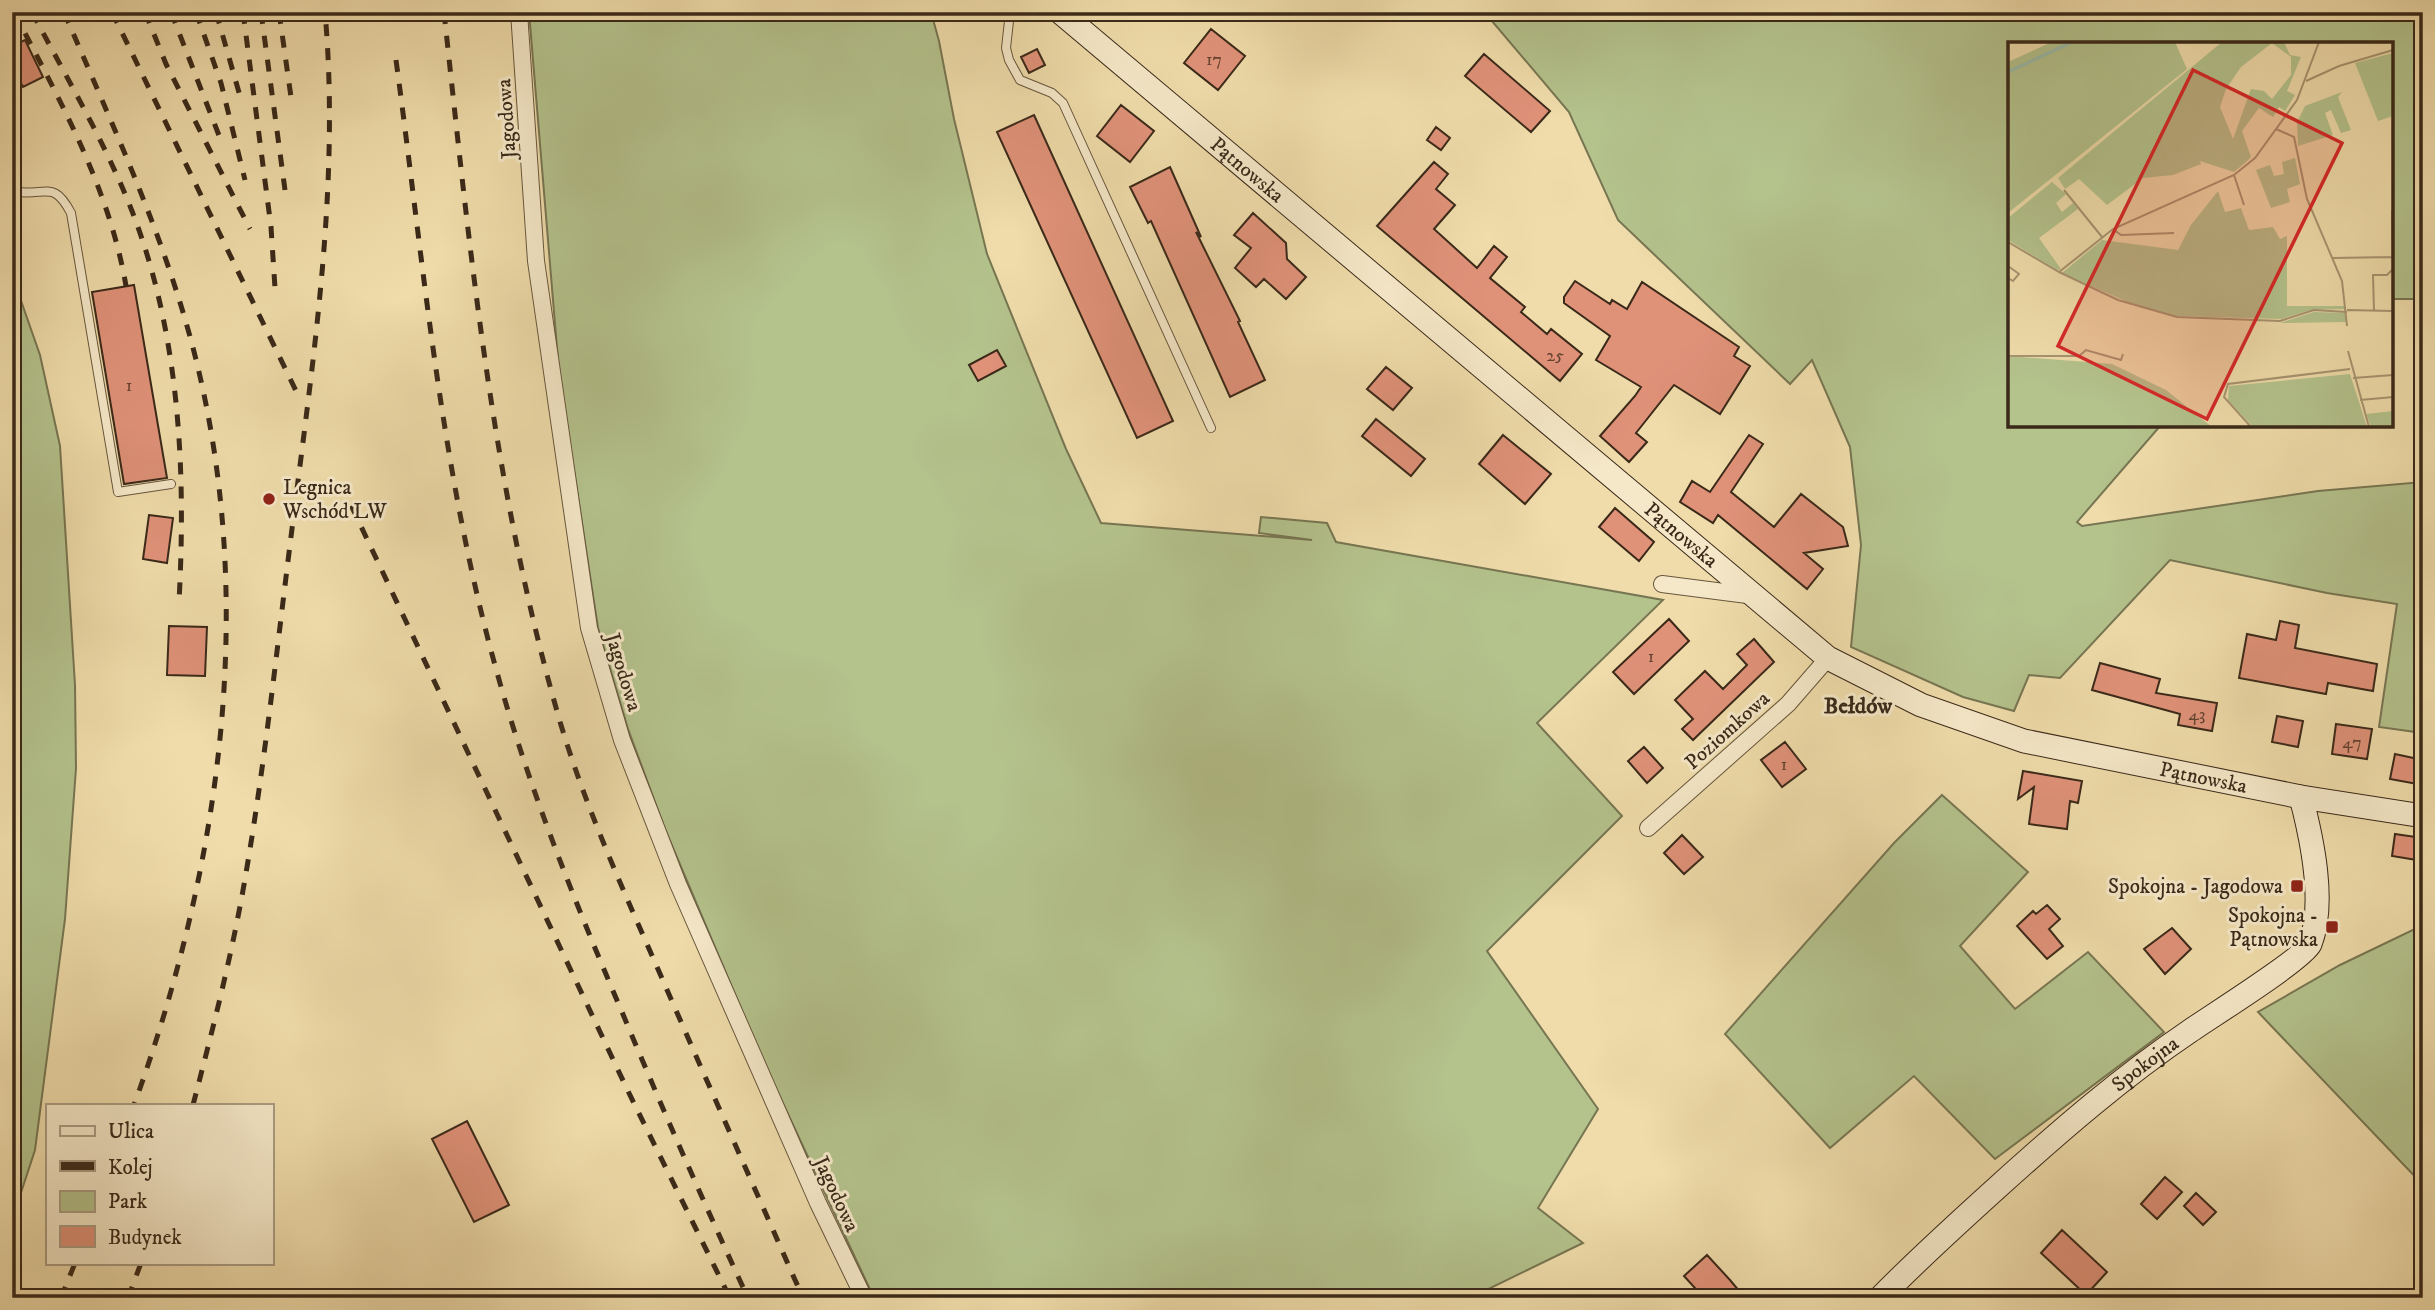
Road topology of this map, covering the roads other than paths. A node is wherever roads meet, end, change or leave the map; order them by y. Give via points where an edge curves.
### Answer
1 (519, 12) edge
2 (1010, 12) edge
3 (1060, 12) edge
4 (12, 188) edge
5 (1212, 428) dead end
6 (171, 484) dead end
7 (1662, 584) dead end
8 (1755, 596) junction
9 (1828, 658) junction
10 (2301, 797) junction
11 (2423, 816) edge
12 (1648, 828) dead end
13 (864, 1298) edge
14 (1880, 1298) edge

1 - 13 street, Jagodowa via 536,261 589,628 622,740 678,884
2 - 5 lane via 1009,60 1020,80 1052,93 1063,103
3 - 8 street, Pątnowska
4 - 6 lane via 51,191 62,196 71,213 118,492
7 - 8 street
8 - 9 street, Pątnowska
9 - 10 street, Pątnowska via 1921,705 2024,741
9 - 12 street, Poziomkowa via 1788,704
10 - 11 street, Pątnowska
10 - 14 street, Spokojna via 2311,837 2317,910 2309,946 2282,970 2149,1058 2055,1135

